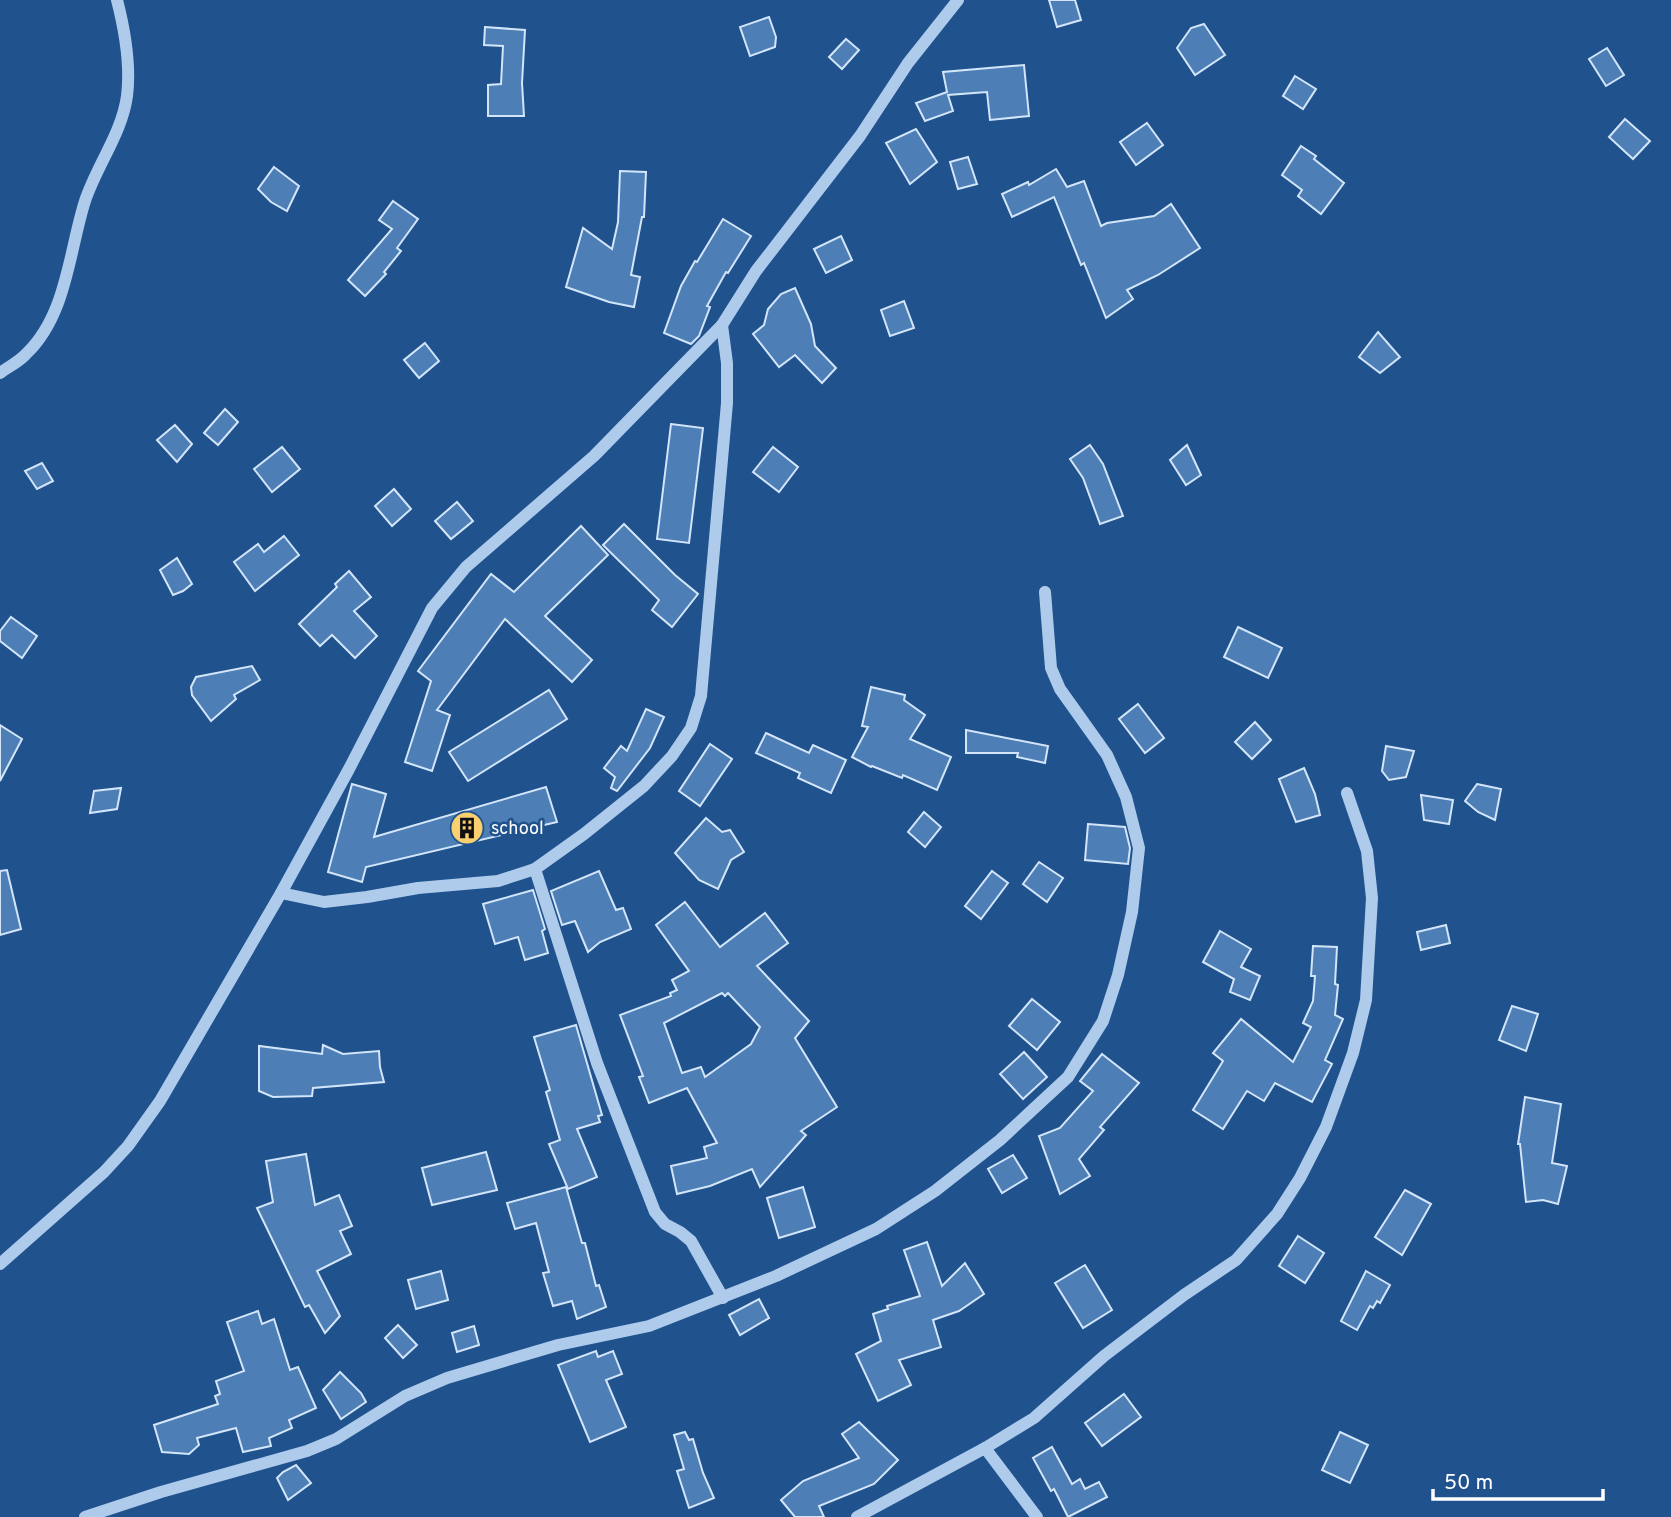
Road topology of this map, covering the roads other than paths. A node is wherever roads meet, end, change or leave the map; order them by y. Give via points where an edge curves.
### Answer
1 (117, 0) edge
2 (958, 0) edge
3 (722, 325) junction
4 (0, 373) edge
5 (1045, 592) dead end
6 (1347, 793) dead end
7 (535, 869) junction
8 (281, 893) junction
9 (0, 1264) edge
10 (723, 1298) junction
11 (985, 1448) junction
12 (85, 1517) edge
13 (858, 1517) edge
14 (1037, 1517) edge

1 - 4 street via 127,60 127,97 118,128 86,200 53,315 26,355
2 - 3 street via 756,271
3 - 7 street via 727,403 701,696 691,728 644,786
3 - 8 street via 594,456 466,567 432,608
5 - 10 street via 1051,668 1060,690 1107,755 1126,797 1139,848 1132,912 1103,1021 1068,1077 1000,1140 935,1191 876,1229
6 - 11 street via 1367,851 1372,898 1366,1000 1353,1053 1326,1127 1300,1178 1277,1214 1236,1260 1104,1356 1034,1418
7 - 8 street via 498,881 324,902
7 - 10 street via 597,1063 654,1212 691,1241
8 - 9 street via 160,1101 128,1146
10 - 12 street via 649,1325 558,1345 447,1378 307,1451
11 - 13 street
11 - 14 street

